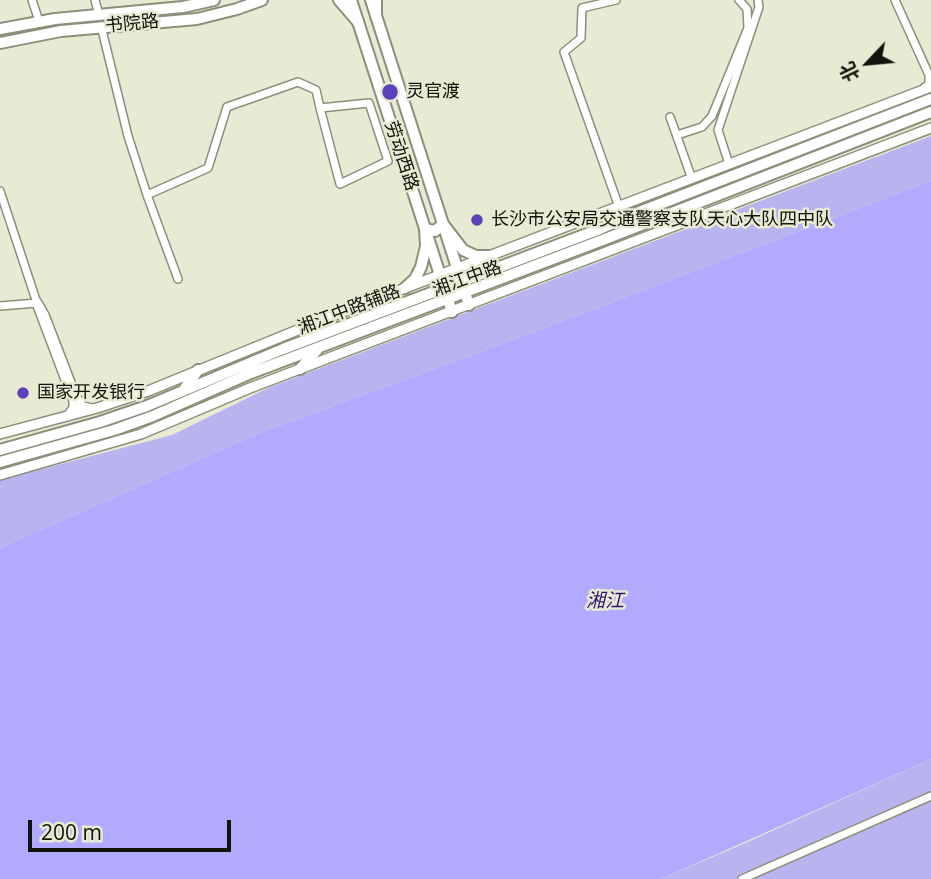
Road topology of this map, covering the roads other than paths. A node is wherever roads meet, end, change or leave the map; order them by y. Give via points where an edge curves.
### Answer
1 (32, 0) edge
2 (95, 0) edge
3 (214, 0) edge
4 (262, 0) edge
5 (339, 0) edge
6 (351, 0) edge
7 (373, 0) edge
8 (615, 0) edge
9 (739, 0) edge
10 (758, 0) edge
11 (895, 0) edge
12 (169, 4) edge
13 (376, 16) junction
14 (100, 20) junction
15 (38, 21) junction
16 (358, 22) junction
17 (0, 29) edge
18 (0, 43) edge
19 (931, 87) edge
20 (920, 91) junction
21 (931, 99) edge
22 (320, 108) junction
23 (931, 112) edge
24 (670, 117) dead end
25 (931, 128) edge
26 (677, 135) junction
27 (729, 164) junction
28 (692, 179) junction
29 (0, 191) edge
30 (147, 195) junction
31 (619, 207) junction
32 (443, 224) junction
33 (425, 229) junction
34 (490, 256) junction
35 (457, 268) junction
36 (440, 275) junction
37 (178, 279) dead end
38 (463, 286) junction
39 (405, 288) junction
40 (446, 293) junction
41 (37, 303) junction
42 (469, 305) junction
43 (0, 306) edge
44 (452, 312) junction
45 (319, 347) junction
46 (300, 369) junction
47 (198, 370) junction
48 (183, 391) junction
49 (94, 409) junction
50 (66, 417) junction
51 (0, 434) edge
52 (0, 450) edge
53 (0, 461) edge
54 (0, 475) edge
55 (931, 796) edge
56 (742, 879) edge

1 - 15 street
2 - 14 street
3 - 12 main road, 书院路
4 - 14 main road, 书院路 via 197,19
5 - 16 main road
6 - 16 main road, 劳动西路
7 - 13 main road, 劳动西路
8 - 31 street via 582,8 581,38 564,52
9 - 26 street via 747,9 748,29 712,116 702,127
10 - 27 street via 718,130
11 - 20 street via 929,75 929,84
12 - 14 main road, 书院路
13 - 16 main road via 366,11
13 - 32 main road, 劳动西路
14 - 15 main road, 书院路
14 - 18 main road, 书院路
14 - 30 street
15 - 17 main road, 书院路
16 - 33 main road, 劳动西路
19 - 20 street, 湘江中路辅路
20 - 27 street, 湘江中路辅路
21 - 38 main road, 湘江中路
22 - 22 street via 340,184 388,160 369,103
22 - 30 street via 316,90 298,82 227,107 208,168
23 - 38 main road, 湘江中路
24 - 26 street
25 - 42 street
26 - 28 street
27 - 28 street, 湘江中路辅路
28 - 31 street, 湘江中路辅路
29 - 41 street
30 - 37 street
31 - 34 street, 湘江中路辅路
32 - 33 main road via 435,232
32 - 34 main road via 463,250
32 - 35 main road, 劳动西路
33 - 36 main road, 劳动西路
33 - 39 main road via 421,267
34 - 35 street, 湘江中路辅路
35 - 36 street, 湘江中路辅路
35 - 38 main road, 劳动西路
36 - 39 street, 湘江中路辅路
36 - 40 main road, 劳动西路
38 - 40 main road, 湘江中路
38 - 42 main road, 劳动西路
39 - 47 street, 湘江中路辅路
40 - 44 main road, 劳动西路
40 - 45 main road, 湘江中路
40 - 48 main road, 湘江中路 via 283,348
41 - 43 street
41 - 49 street via 76,398 83,407
41 - 50 street via 74,401
42 - 44 street
44 - 46 street
45 - 46 main road
45 - 53 main road, 湘江中路 via 128,425
46 - 54 street via 141,434
47 - 48 main road
47 - 49 street, 湘江中路辅路
48 - 52 main road, 湘江中路 via 124,414
49 - 50 street, 湘江中路辅路
50 - 51 street, 湘江中路辅路
55 - 56 street

